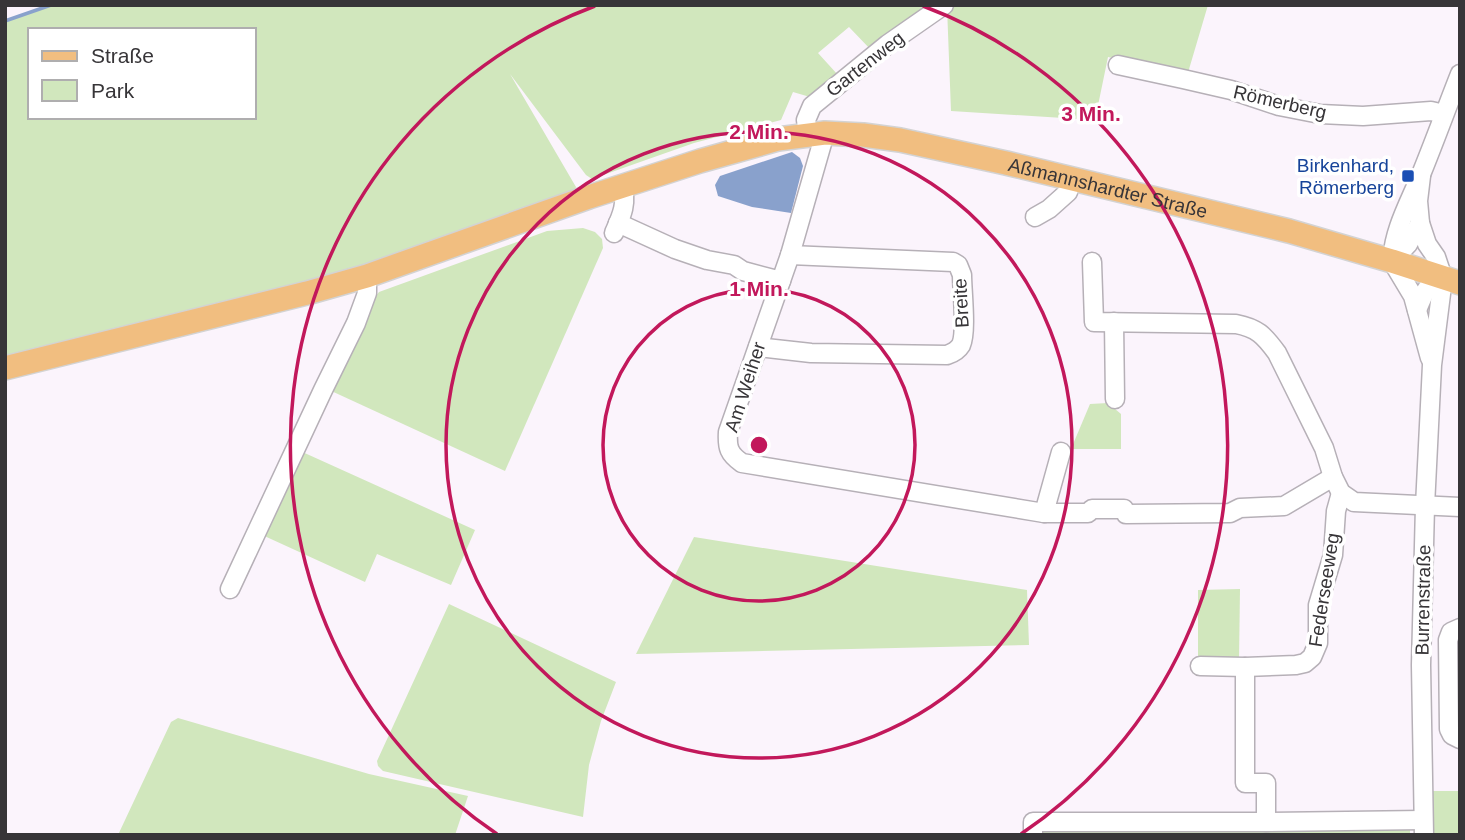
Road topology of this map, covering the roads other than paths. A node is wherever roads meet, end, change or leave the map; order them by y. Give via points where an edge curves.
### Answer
1 (944, 5) edge
2 (1118, 65) dead end
3 (1460, 74) edge
4 (1444, 114) junction
5 (816, 133) junction
6 (1421, 176) junction
7 (1072, 180) junction
8 (622, 186) junction
9 (1035, 217) dead end
10 (1420, 223) junction
11 (790, 255) junction
12 (1092, 261) dead end
13 (1392, 261) junction
14 (367, 276) junction
15 (1452, 280) edge
16 (781, 281) junction
17 (1417, 310) junction
18 (1114, 322) junction
19 (758, 347) junction
20 (1432, 365) junction
21 (5, 369) edge
22 (1115, 399) dead end
23 (1061, 452) dead end
24 (1337, 485) junction
25 (1425, 506) junction
26 (1460, 508) edge
27 (1044, 513) junction
28 (230, 589) dead end
29 (1460, 628) edge
30 (1200, 666) dead end
31 (1245, 667) junction
32 (1460, 739) edge
33 (1266, 822) junction
34 (1424, 827) edge
35 (1033, 828) edge

1 - 5 street, Gartenweg via 812,106 806,120
2 - 4 street, Römerberg via 1320,114
3 - 4 street
4 - 6 street
5 - 7 main road, Aßmannshardter Straße via 900,140
5 - 8 main road, Aßmannshardter Straße via 750,146
5 - 11 street, Am Weiher
6 - 10 street
6 - 13 street via 1399,223
7 - 9 street via 1068,192
7 - 13 main road, Aßmannshardter Straße
8 - 14 main road, Aßmannshardter Straße
8 - 16 street via 624,210 616,228
10 - 13 street
10 - 15 street via 1427,244
11 - 16 street, Am Weiher
11 - 19 street, Breite via 953,262 962,275 964,336 960,347 947,355 832,354
12 - 18 street via 1094,322
13 - 15 main road, Aßmannshardter Straße
13 - 17 street, Burrenstraße
14 - 21 main road, Aßmannshardter Straße
14 - 28 street via 367,293 356,323
15 - 17 street via 1431,283
15 - 20 street, Burrenstraße
16 - 19 street, Am Weiher
17 - 20 street, Burrenstraße
18 - 22 street
18 - 24 street via 1236,324 1259,332 1277,353
19 - 27 street, Am Weiher via 728,432 731,455 742,463
20 - 25 street, Burrenstraße
23 - 27 street
24 - 25 street via 1354,502
24 - 27 street, Am Weiher via 1284,506 1241,508 1230,513 1126,514 1124,509
24 - 31 street, Federseeweg via 1333,555 1318,605 1316,651 1305,663
25 - 26 street
25 - 34 street, Burrenstraße via 1421,664
29 - 32 street via 1451,632 1448,652 1449,729
30 - 31 street, Federseeweg
31 - 33 street via 1245,783 1266,783
33 - 34 street
33 - 35 street

